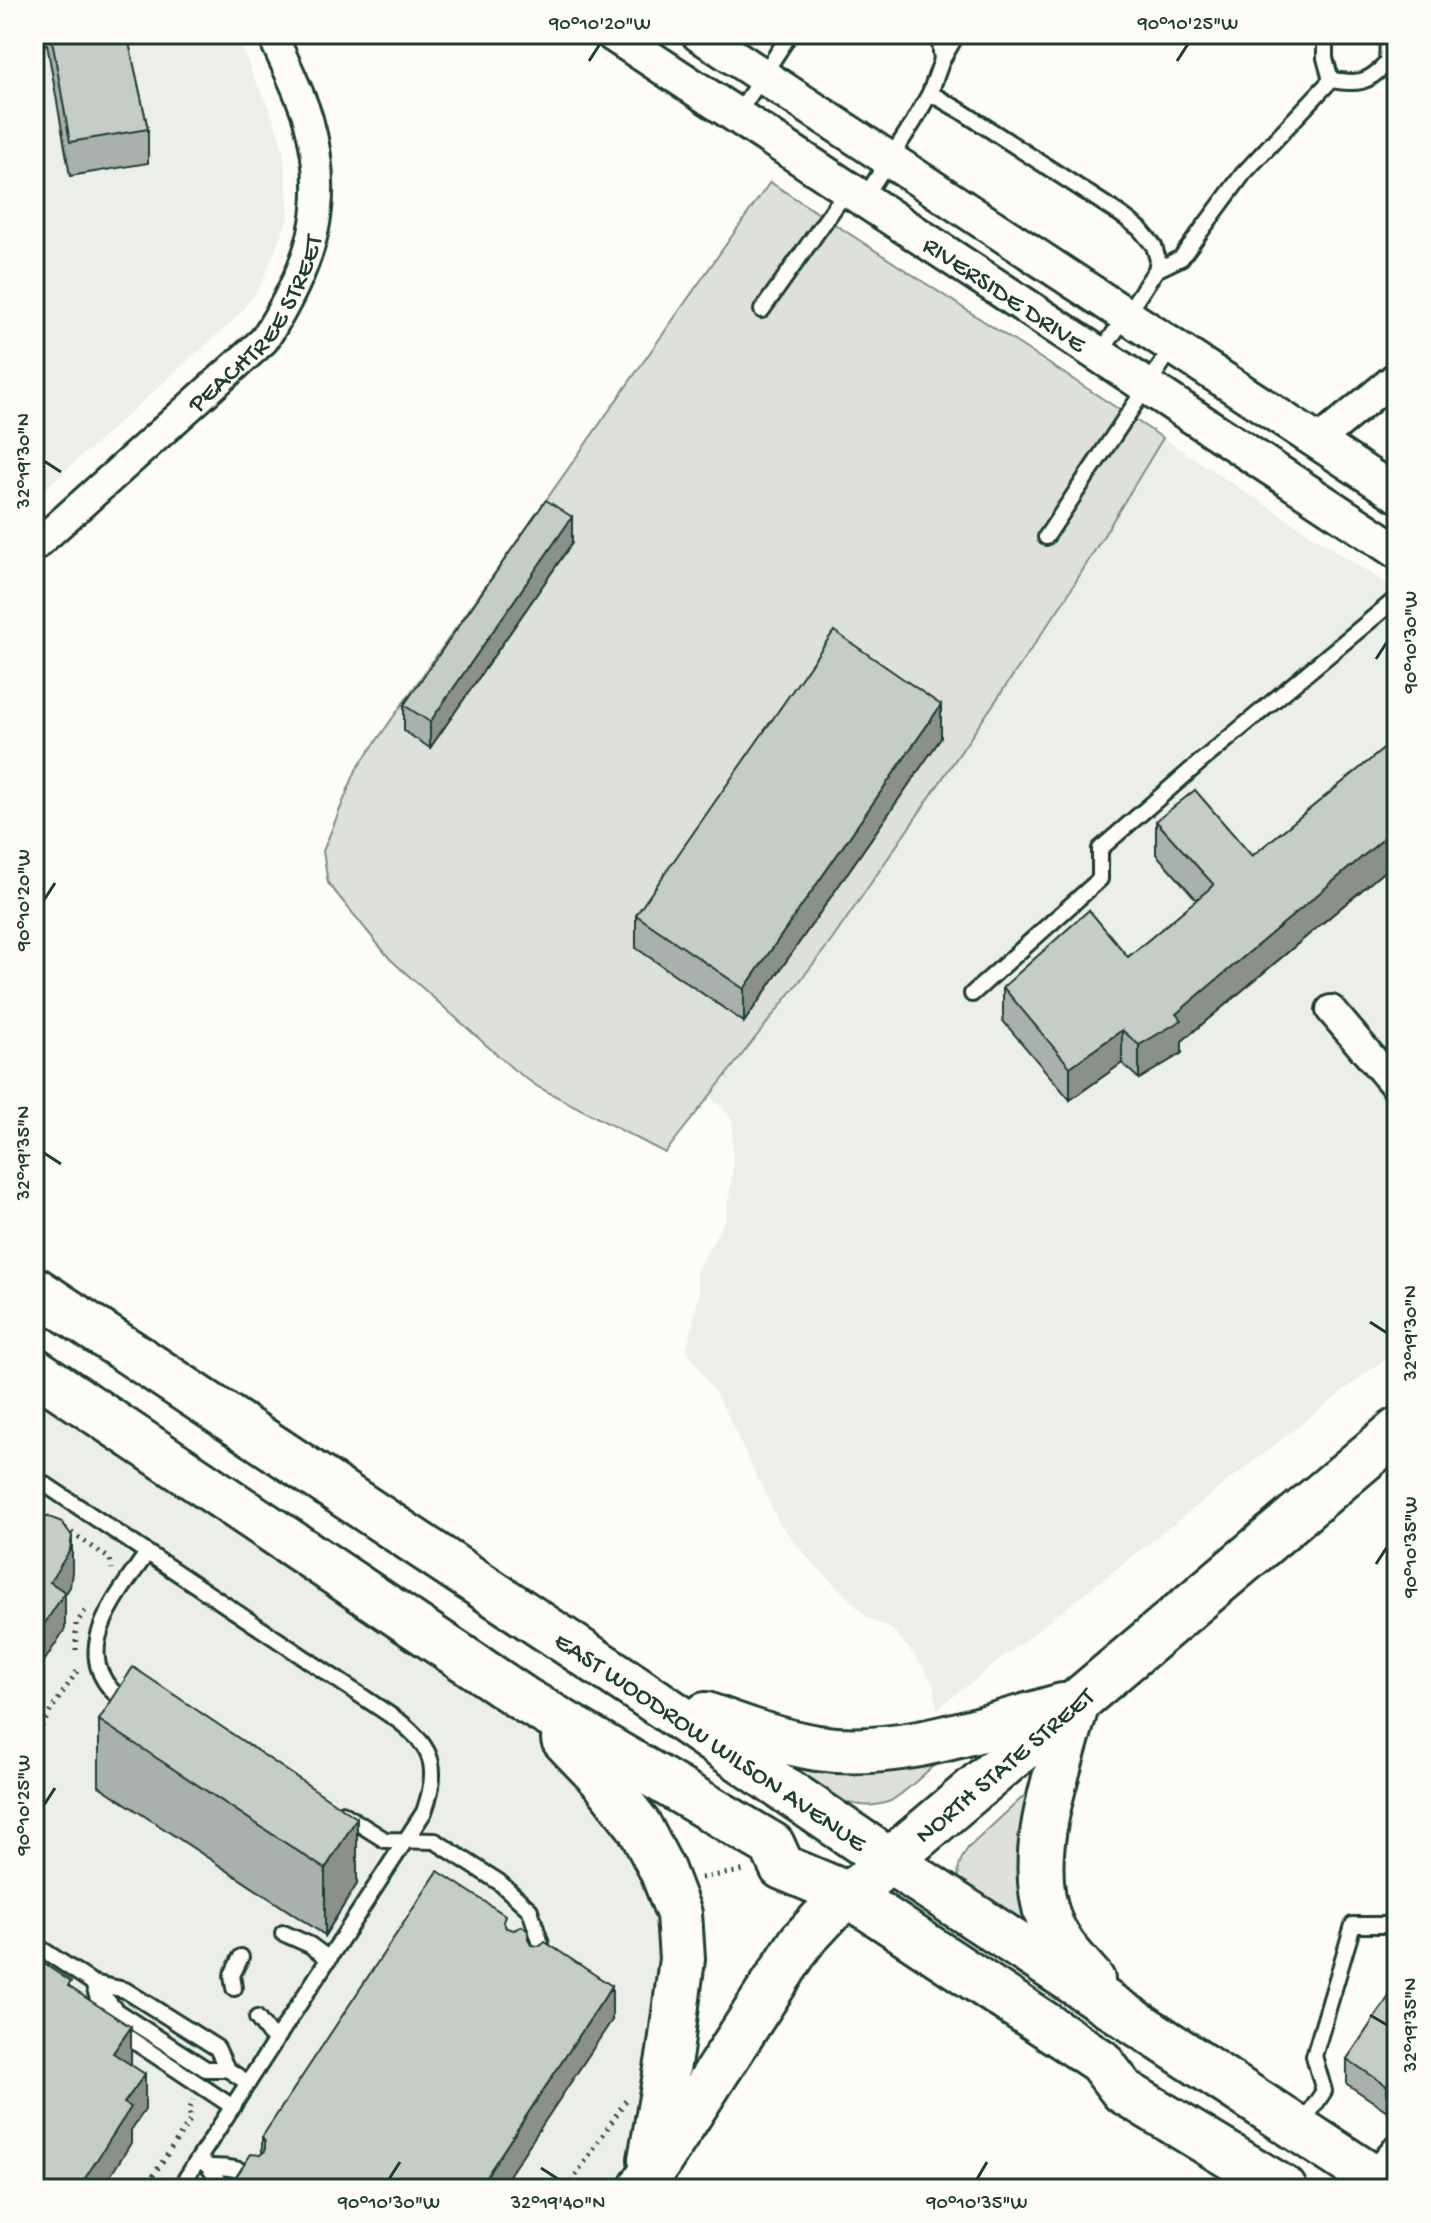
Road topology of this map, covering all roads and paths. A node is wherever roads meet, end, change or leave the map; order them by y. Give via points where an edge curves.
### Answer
1 (272, 34) edge
2 (699, 34) edge
3 (939, 34) edge
4 (957, 34) edge
5 (1325, 34) edge
6 (1386, 34) edge
7 (618, 35) edge
8 (786, 40) dead end
9 (942, 60) junction
10 (763, 76) junction
11 (1331, 80) junction
12 (930, 93) junction
13 (737, 115) junction
14 (890, 160) junction
15 (856, 193) junction
16 (1156, 270) junction
17 (762, 310) dead end
18 (1126, 315) junction
19 (1173, 346) junction
20 (1100, 354) junction
21 (1397, 376) edge
22 (1147, 385) junction
23 (1318, 441) junction
24 (1397, 494) edge
25 (1046, 537) dead end
26 (34, 547) edge
27 (1397, 551) edge
28 (1397, 598) edge
29 (972, 994) dead end
30 (1331, 1010) dead end
31 (1397, 1088) edge
32 (34, 1289) edge
33 (34, 1370) edge
34 (1397, 1431) edge
35 (34, 1477) edge
36 (34, 1507) edge
37 (147, 1553) junction
38 (107, 1578) dead end
39 (91, 1601) dead end
40 (636, 1688) junction
41 (525, 1700) junction
42 (1077, 1702) junction
43 (142, 1714) edge
44 (34, 1741) edge
45 (329, 1812) edge
46 (404, 1842) junction
47 (888, 1860) junction
48 (849, 1895) junction
49 (1397, 1925) edge
50 (535, 1926) junction
51 (283, 1933) dead end
52 (528, 1940) edge
53 (34, 1944) edge
54 (241, 1957) dead end
55 (329, 1959) junction
56 (537, 1970) edge
57 (93, 1983) junction
58 (234, 1988) dead end
59 (257, 2018) dead end
60 (1136, 2022) junction
61 (279, 2036) junction
62 (227, 2069) junction
63 (248, 2083) junction
64 (190, 2094) dead end
65 (233, 2107) junction
66 (1299, 2129) junction
67 (1397, 2139) edge
68 (204, 2164) junction
69 (256, 2179) edge
70 (1379, 2182) edge
71 (644, 2184) edge
72 (144, 2189) edge
73 (179, 2189) edge
74 (226, 2189) edge
75 (1284, 2189) edge

1 - 26 street, PEACHTREE STREET via 308,119 315,154 319,201 303,271 264,340
2 - 10 street, RIVERSIDE DRIVE
3 - 9 lane
4 - 9 lane
5 - 11 lane
6 - 11 lane via 1387,63 1373,78 1356,83
7 - 13 street, RIVERSIDE DRIVE
8 - 10 lane
9 - 12 lane
10 - 13 lane
10 - 14 street, RIVERSIDE DRIVE
11 - 16 lane via 1243,174 1181,258
12 - 14 lane
12 - 16 lane via 1140,229 1154,246
13 - 15 street, RIVERSIDE DRIVE
14 - 15 lane
14 - 18 street, RIVERSIDE DRIVE
15 - 17 lane
15 - 20 street, RIVERSIDE DRIVE
16 - 18 lane
18 - 19 street, RIVERSIDE DRIVE
18 - 20 lane
19 - 22 lane
19 - 23 street, RIVERSIDE DRIVE
20 - 22 street, RIVERSIDE DRIVE
21 - 23 street
22 - 25 lane
22 - 27 street, RIVERSIDE DRIVE
23 - 24 street, RIVERSIDE DRIVE
28 - 29 lane via 1100,849 1100,879
30 - 31 street
32 - 40 main road, EAST WOODROW WILSON AVENUE
33 - 41 main road, EAST WOODROW WILSON AVENUE
34 - 42 main road, NORTH STATE STREET
35 - 37 lane
36 - 38 path via 110,1559 113,1567
37 - 43 lane via 104,1616 96,1647 107,1687
37 - 46 lane via 410,1729 433,1761 434,1776 424,1812
39 - 44 path via 76,1624 74,1646 81,1668
40 - 42 main road via 760,1735 819,1748 868,1750 937,1740
40 - 47 main road, EAST WOODROW WILSON AVENUE
41 - 48 main road, EAST WOODROW WILSON AVENUE via 772,1845 782,1867
41 - 71 main road via 604,1781 639,1826 679,1914 682,1959 670,2052
42 - 47 main road, NORTH STATE STREET
42 - 60 main road via 1044,1824 1040,1874 1046,1909 1069,1955
45 - 46 lane via 351,1817 385,1840
46 - 50 lane via 435,1841 499,1882 530,1910
46 - 55 lane
47 - 48 main road, NORTH STATE STREET
47 - 60 main road, EAST WOODROW WILSON AVENUE
48 - 71 main road, NORTH STATE STREET via 801,1942
48 - 75 main road, EAST WOODROW WILSON AVENUE via 1100,2061 1123,2091 1243,2172
49 - 66 lane via 1353,1925 1314,2056 1324,2091
50 - 52 lane
50 - 56 lane via 541,1944
51 - 55 lane
53 - 57 lane
54 - 58 lane via 232,1975
55 - 61 lane
57 - 62 lane via 116,2011 206,2069
57 - 62 lane via 125,1990 217,2048
57 - 65 lane via 103,2014 123,2034
59 - 61 lane via 270,2035
60 - 66 main road, EAST WOODROW WILSON AVENUE
61 - 63 lane
62 - 63 lane
63 - 65 lane
64 - 72 path via 191,2119
65 - 68 lane
66 - 70 main road, EAST WOODROW WILSON AVENUE
67 - 70 lane
68 - 69 lane via 229,2167
68 - 73 lane
68 - 74 lane

